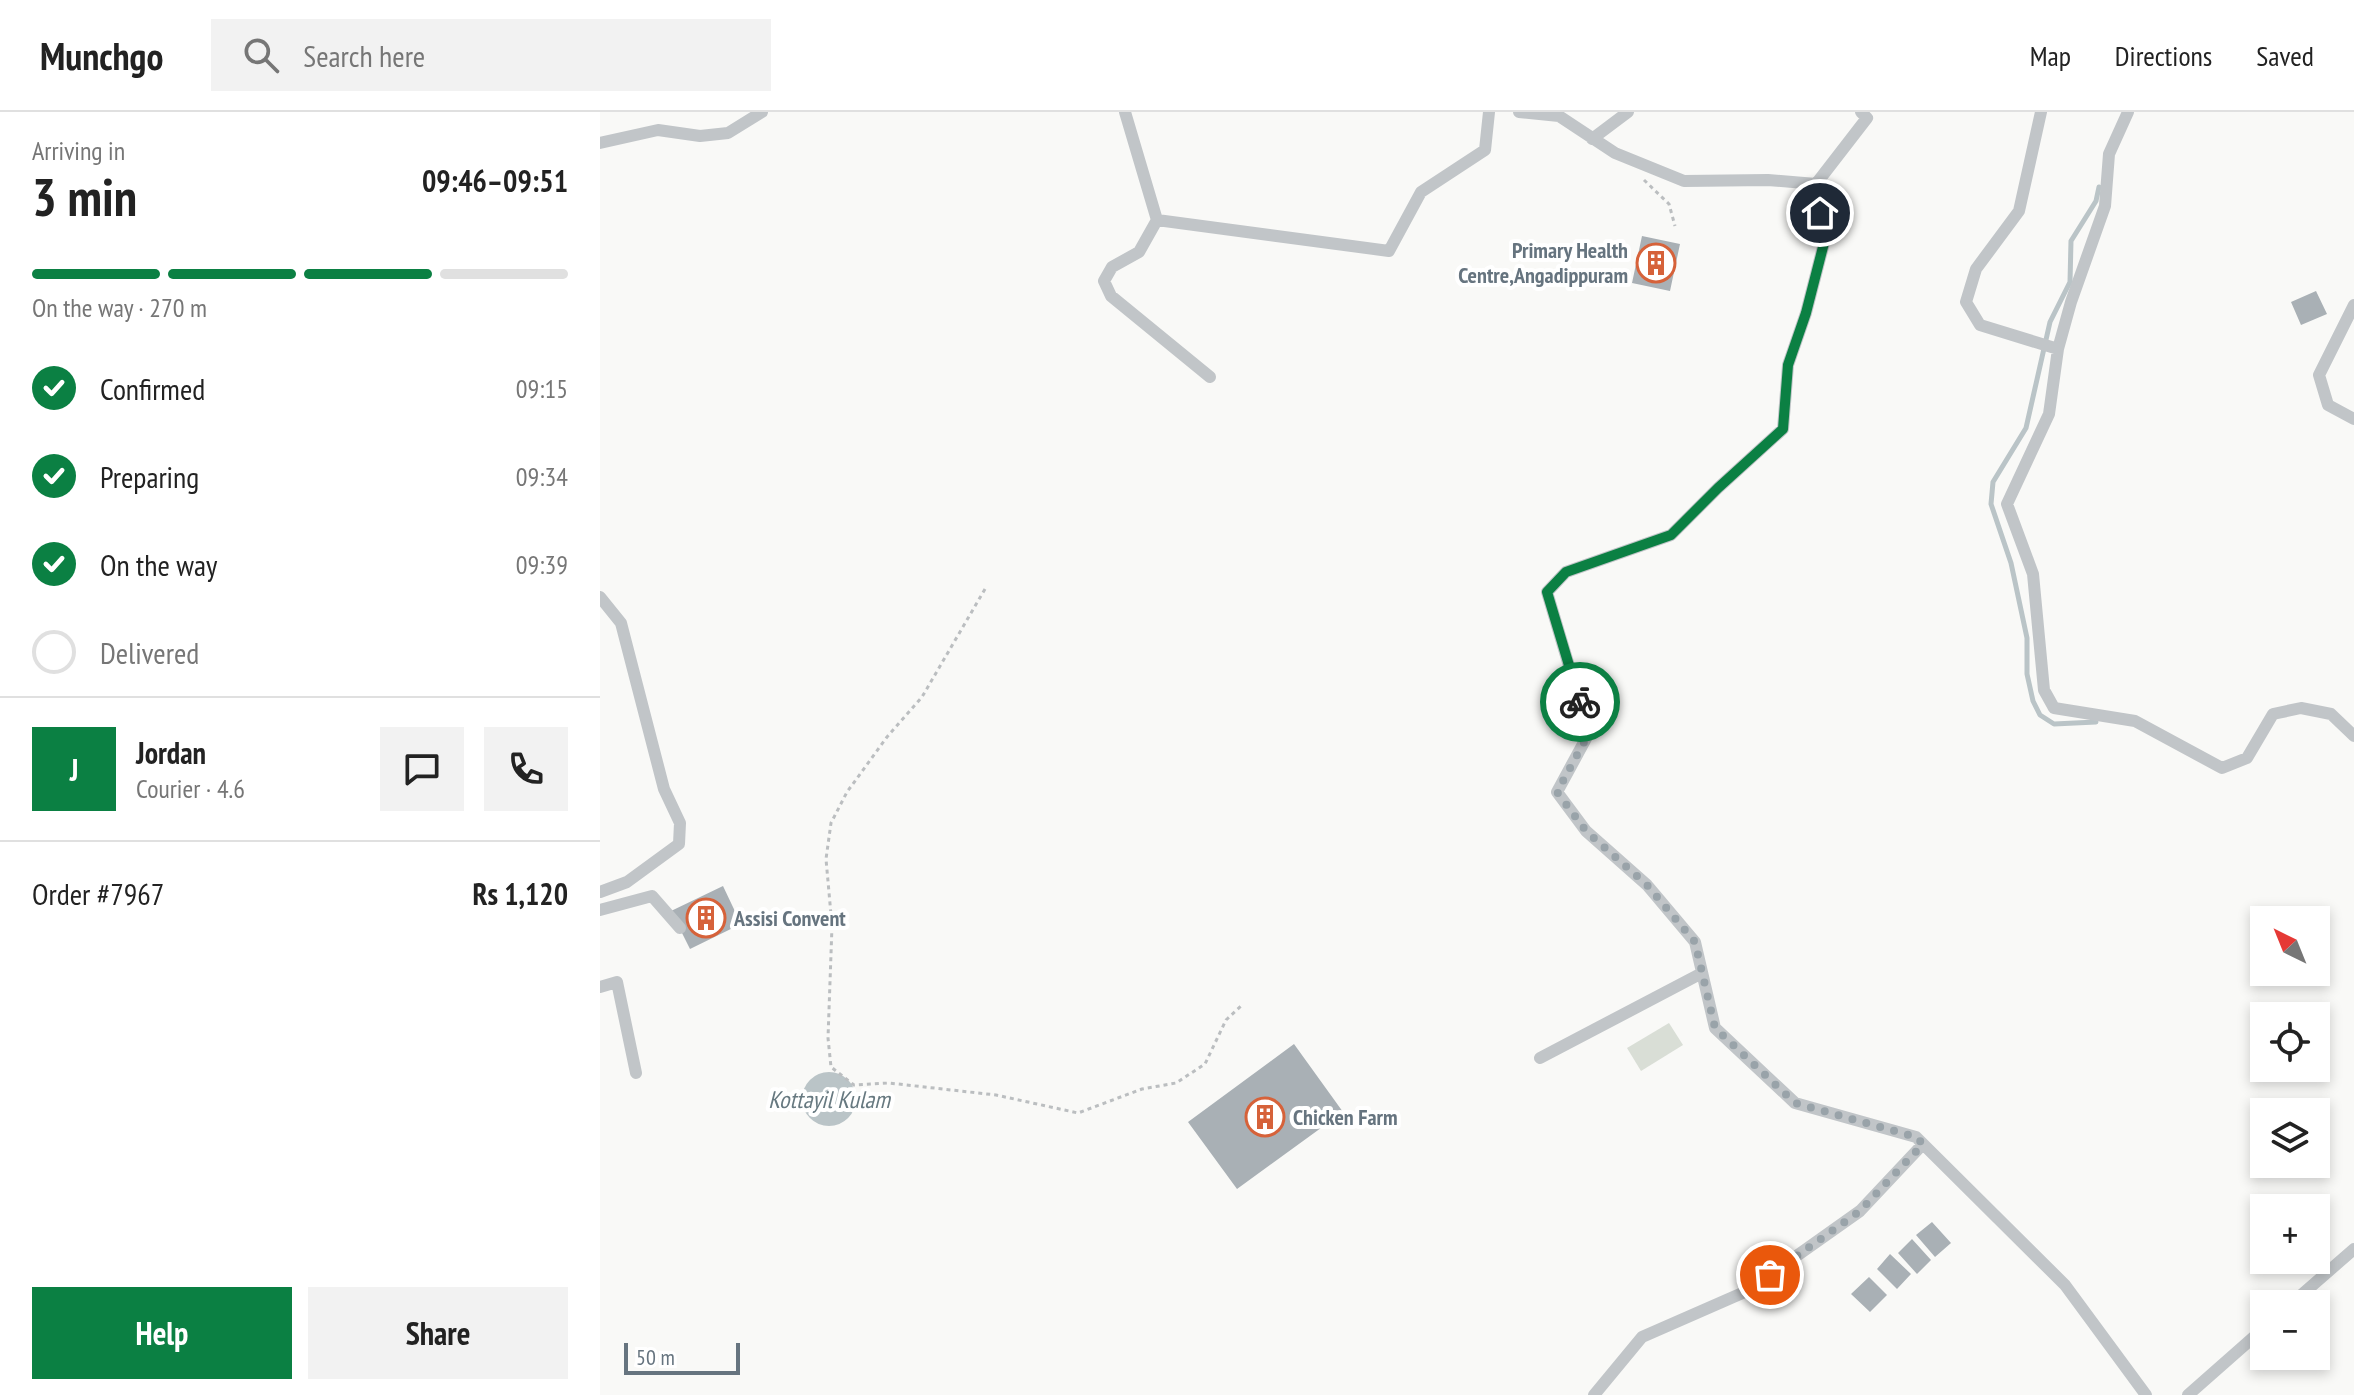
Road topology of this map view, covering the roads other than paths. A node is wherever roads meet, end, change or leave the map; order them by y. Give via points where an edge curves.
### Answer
1 (762, 112) edge
2 (1125, 112) edge
3 (1489, 112) edge
4 (1519, 112) edge
5 (1628, 112) edge
6 (1861, 112) edge
7 (2041, 112) edge
8 (2128, 112) edge
9 (1592, 139) junction
10 (600, 143) edge
11 (1816, 184) junction
12 (1157, 220) junction
13 (2354, 305) edge
14 (2058, 349) junction
15 (1210, 377) dead end
16 (2354, 419) edge
17 (600, 597) edge
18 (2354, 736) edge
19 (600, 892) edge
20 (600, 910) edge
21 (680, 928) dead end
22 (1702, 973) junction
23 (600, 987) edge
24 (1540, 1058) dead end
25 (636, 1073) dead end
26 (1923, 1144) junction
27 (2354, 1249) edge
28 (2307, 1290) edge
29 (2250, 1340) edge
30 (1594, 1395) edge
31 (2146, 1395) edge
32 (2188, 1395) edge

1 - 10 street via 728,133 700,136 658,130
2 - 12 street
3 - 12 street via 1485,150 1421,192 1389,251
4 - 9 street via 1559,116
5 - 9 street
6 - 11 street via 1867,118
7 - 14 street via 2019,211 1976,269 1966,302 1980,325
8 - 14 street via 2109,154 2105,206
9 - 11 street via 1684,181
11 - 22 street via 1824,243 1788,365 1783,429 1671,535 1566,572 1547,592 1589,733 1557,792 1586,831 1647,885 1695,942
12 - 15 street via 1139,252 1112,267 1104,281 1111,296
13 - 16 street via 2319,375 2328,405
14 - 18 street via 2049,414 2007,504 2033,574 2044,690 2054,708 2135,721 2222,768 2247,758 2273,714 2301,708 2331,714
17 - 19 street via 621,623 664,789 680,823 679,844 627,882
20 - 21 street via 652,896
22 - 24 street
22 - 26 street via 1715,1028 1795,1103 1916,1137
23 - 25 street via 617,982
26 - 30 street via 1860,1211 1747,1291 1642,1337
26 - 31 street via 2065,1285
27 - 28 street
29 - 32 street

